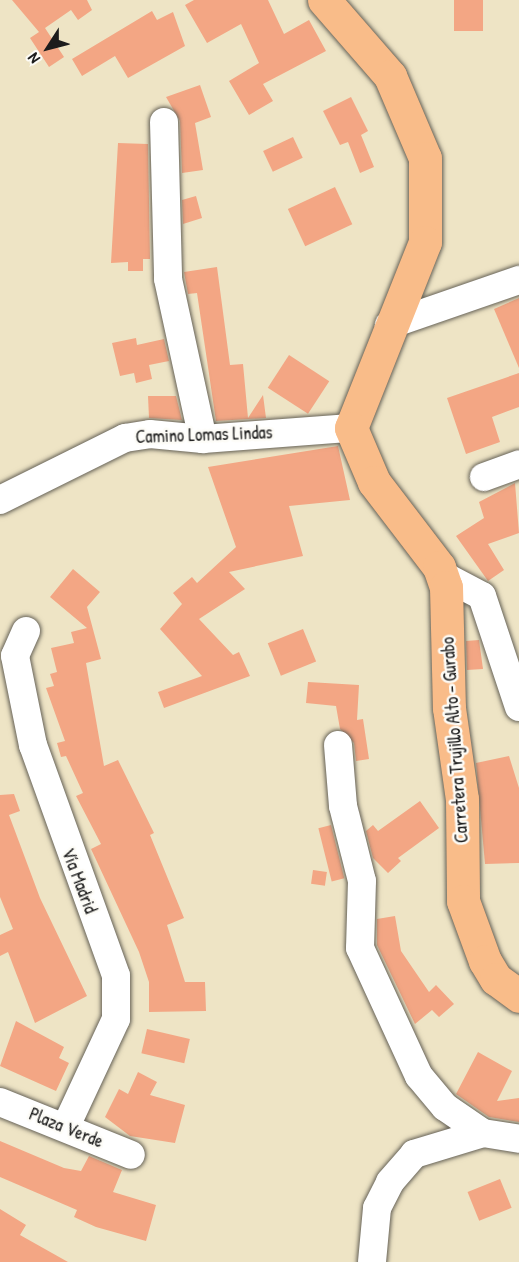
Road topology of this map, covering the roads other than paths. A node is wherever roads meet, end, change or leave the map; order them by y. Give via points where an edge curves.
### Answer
1 (324, 0) edge
2 (164, 122) dead end
3 (519, 279) edge
4 (389, 325) junction
5 (351, 428) junction
6 (203, 439) junction
7 (519, 464) edge
8 (484, 477) dead end
9 (0, 500) edge
10 (442, 575) junction
11 (26, 631) dead end
12 (519, 707) edge
13 (338, 745) dead end
14 (519, 996) edge
15 (0, 1102) edge
16 (66, 1126) junction
17 (483, 1133) junction
18 (519, 1139) edge
19 (131, 1155) dead end
20 (372, 1262) edge

1 - 4 main road via 390,76 424,158 425,242
2 - 6 street via 168,279
3 - 4 street
4 - 5 main road
5 - 6 street, Camino Lomas Lindas
5 - 10 main road via 374,482
6 - 9 street, Camino Lomas Lindas via 150,434 125,438
7 - 8 street
10 - 12 street via 482,596
10 - 14 main road, Carretera Trujillo Alto - Gurabo via 448,708 462,799 463,901 496,980
11 - 16 street, Vía Madrid via 15,656 33,745 116,976 116,1019
13 - 17 street via 343,806 362,882 360,948 419,1076 445,1107
15 - 16 street, Plaza Verde
16 - 19 street, Plaza Verde
17 - 18 street
17 - 20 street via 414,1154 390,1182 377,1208

